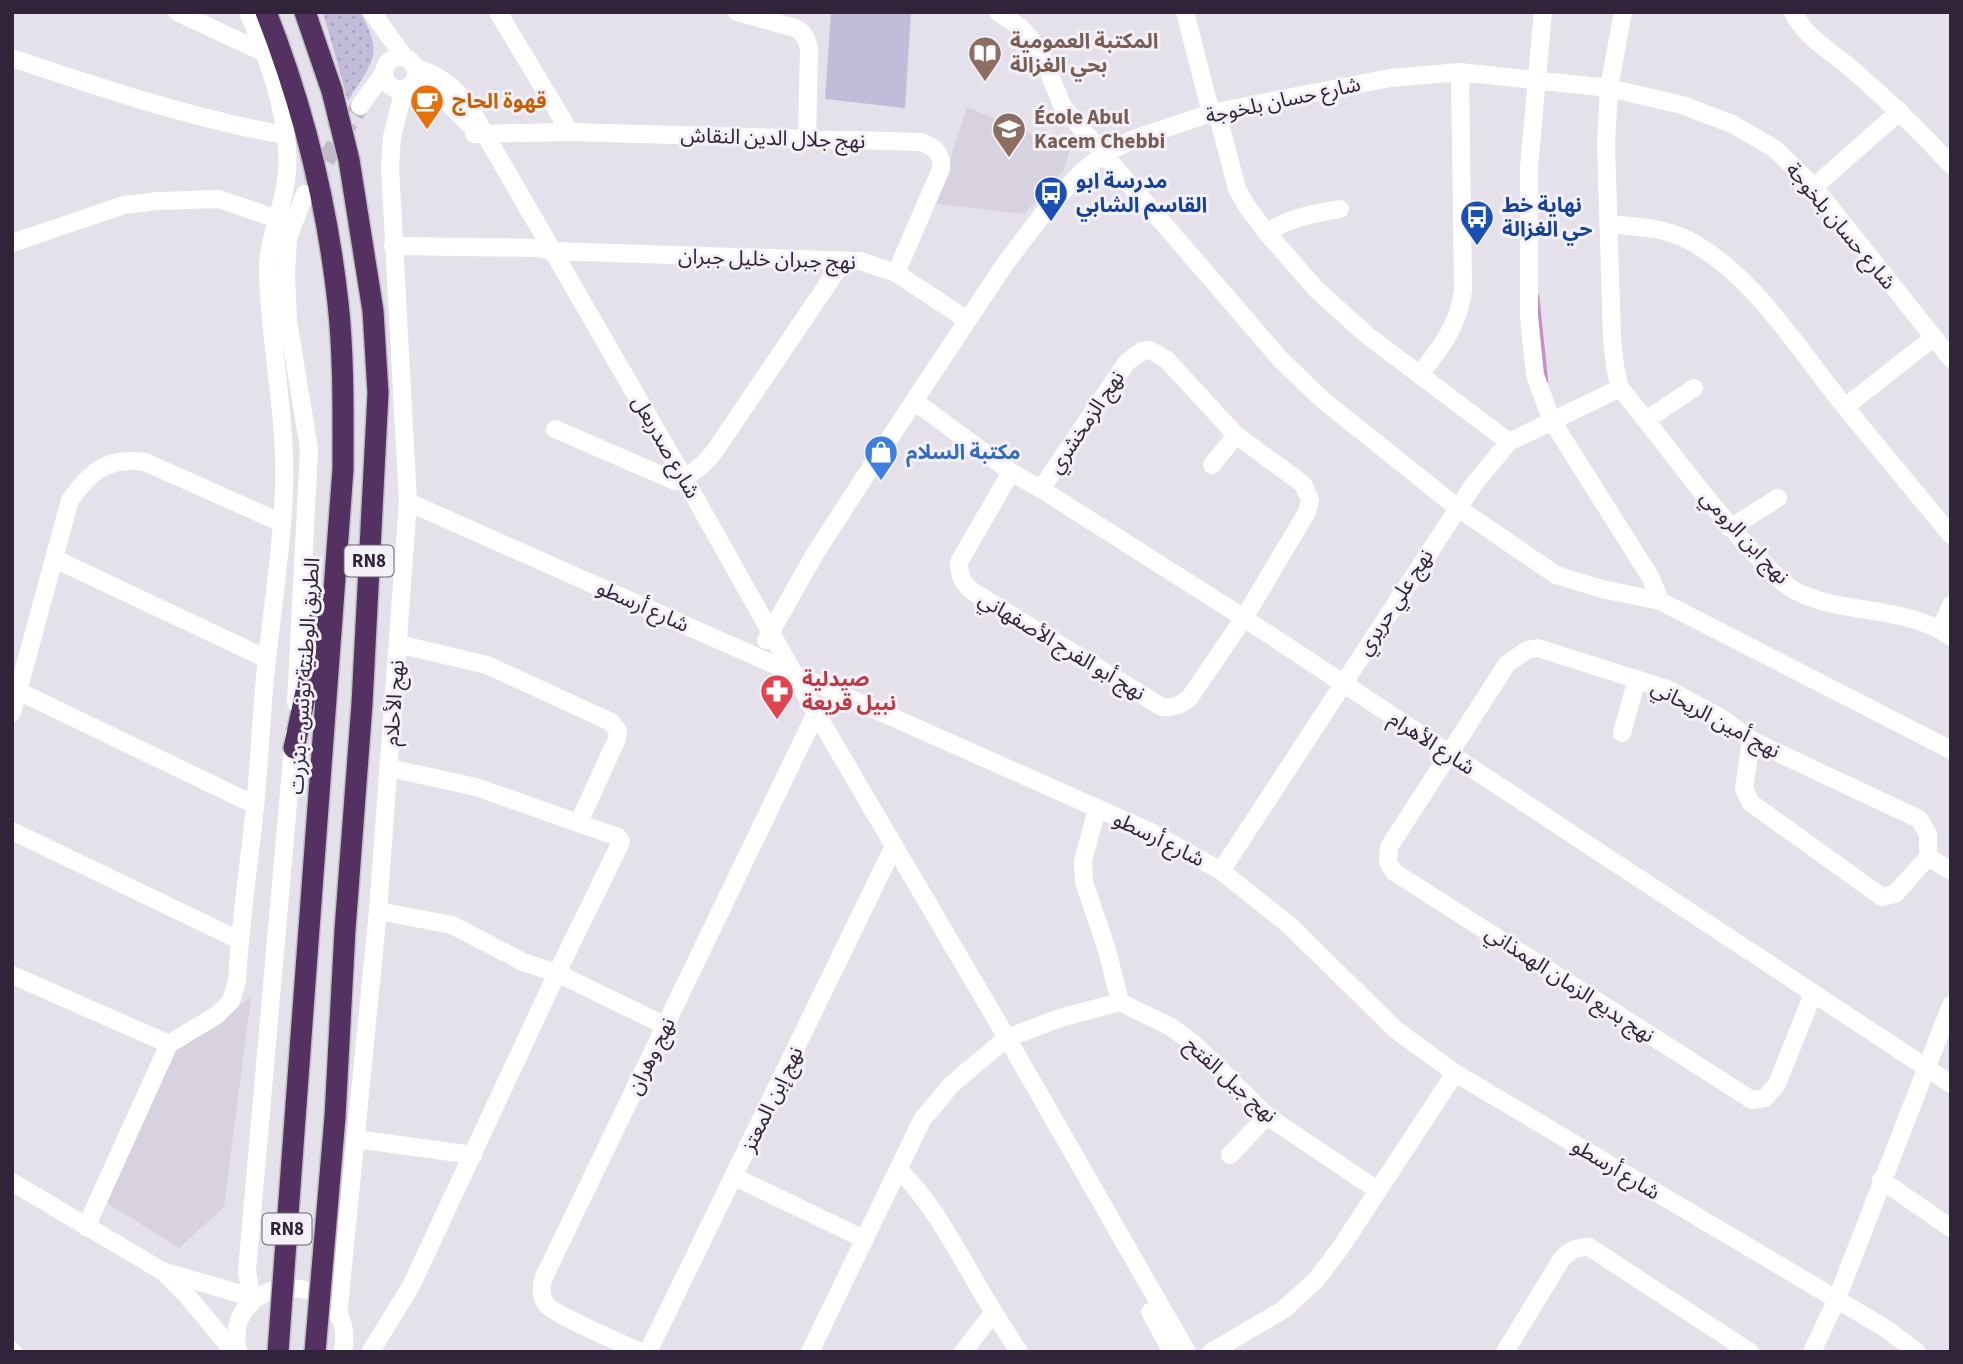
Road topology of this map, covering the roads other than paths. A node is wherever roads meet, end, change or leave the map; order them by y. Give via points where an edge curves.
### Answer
1 (177, 12) edge
2 (248, 12) edge
3 (266, 12) edge
4 (305, 12) edge
5 (372, 12) edge
6 (498, 12) edge
7 (737, 12) edge
8 (998, 12) edge
9 (1185, 12) edge
10 (1543, 12) edge
11 (1623, 12) edge
12 (1793, 12) edge
13 (265, 53) junction
14 (12, 58) edge
15 (385, 69) junction
16 (1460, 72) junction
17 (409, 75) junction
18 (1536, 80) junction
19 (1609, 88) junction
20 (360, 106) tunnel mouth
21 (1900, 111) junction
22 (1214, 112) junction
23 (570, 132) junction
24 (479, 133) junction
25 (285, 135) junction
26 (807, 139) junction
27 (1104, 154) junction
28 (1951, 165) edge
29 (1814, 187) junction
30 (304, 194) tunnel mouth
31 (1340, 209) dead end
32 (277, 219) junction
33 (1610, 224) junction
34 (1267, 233) junction
35 (12, 243) edge
36 (393, 246) junction
37 (544, 249) junction
38 (844, 260) junction
39 (896, 273) junction
40 (967, 320) junction
41 (1933, 338) junction
42 (1951, 359) edge
43 (1419, 375) junction
44 (1620, 388) junction
45 (1694, 388) dead end
46 (343, 399) junction
47 (914, 401) junction
48 (1845, 407) junction
49 (1646, 420) junction
50 (1552, 421) junction
51 (555, 429) dead end
52 (1236, 435) junction
53 (1509, 442) junction
54 (1212, 466) dead end
55 (1011, 472) junction
56 (680, 480) junction
57 (1041, 489) junction
58 (1778, 498) dead end
59 (408, 502) junction
60 (1458, 508) junction
61 (282, 523) junction
62 (1730, 528) junction
63 (1951, 535) edge
64 (55, 559) junction
65 (1660, 601) junction
66 (1951, 605) edge
67 (1244, 618) junction
68 (1945, 633) edge
69 (769, 636) junction
70 (398, 644) junction
71 (267, 659) junction
72 (788, 670) junction
73 (1637, 679) junction
74 (1342, 683) junction
75 (18, 691) junction
76 (12, 713) edge
77 (814, 717) junction
78 (1622, 733) dead end
79 (1751, 740) junction
80 (294, 748) junction
81 (1951, 750) edge
82 (1449, 754) junction
83 (389, 768) junction
84 (255, 805) junction
85 (1097, 808) junction
86 (579, 822) junction
87 (12, 831) edge
88 (891, 851) junction
89 (1928, 858) junction
90 (1221, 870) junction
91 (1951, 871) edge
92 (378, 911) junction
93 (239, 940) junction
94 (557, 973) junction
95 (12, 975) edge
96 (1813, 995) junction
97 (1119, 1002) junction
98 (1951, 1005) edge
99 (666, 1026) junction
100 (1002, 1041) junction
101 (169, 1044) junction
102 (1926, 1069) junction
103 (1455, 1073) junction
104 (1951, 1084) edge
105 (1267, 1116) junction
106 (356, 1139) junction
107 (473, 1155) junction
108 (1230, 1155) dead end
109 (898, 1169) junction
110 (734, 1177) junction
111 (1881, 1181) junction
112 (12, 1182) edge
113 (1377, 1190) junction
114 (86, 1227) junction
115 (1951, 1228) edge
116 (864, 1239) junction
117 (162, 1271) junction
118 (1836, 1301) junction
119 (251, 1303) junction
120 (993, 1313) junction
121 (341, 1322) junction
122 (372, 1351) edge
123 (236, 1352) edge
124 (278, 1352) edge
125 (315, 1352) edge
126 (343, 1352) edge
127 (640, 1352) edge
128 (648, 1352) edge
129 (810, 1352) edge
130 (963, 1352) edge
131 (1019, 1352) edge
132 (1172, 1352) edge
133 (1186, 1352) edge
134 (1211, 1352) edge
135 (1505, 1352) edge
136 (1750, 1352) edge
137 (1812, 1352) edge
138 (1917, 1352) edge

1 - 13 street
2 - 13 street
3 - 46 highway, الطريق الوطنية تونس - بنزرت / RN8 via 313,156 324,206 338,305
4 - 125 highway, RN8, bridge via 349,160 373,311 378,393 335,1117
5 - 15 street
5 - 17 street
6 - 23 street
7 - 26 street via 795,28 806,38
8 - 27 street via 1029,37 1063,107
9 - 22 street
10 - 18 street
11 - 19 street
12 - 21 street via 1815,41
13 - 25 street
14 - 25 street via 168,107
15 - 17 street via 397,57
15 - 17 street, شارع صدربعل via 390,87
15 - 20 street
16 - 18 street, شارع حسان بلخوجة
16 - 22 street, شارع حسان بلخوجة via 1390,78
16 - 43 street via 1461,307 1449,334
17 - 24 street, شارع صدربعل via 429,72 450,85 470,108
17 - 36 street, نهج الأحلام via 391,147
18 - 19 street, شارع حسان بلخوجة
18 - 50 street via 1529,167 1529,317 1535,375
19 - 29 street, شارع حسان بلخوجة via 1682,105 1732,124 1775,149
19 - 33 street
21 - 28 street
21 - 29 street
22 - 27 street, شارع حسان بلخوجة
22 - 34 street via 1237,190
23 - 24 street, نهج جلال الدين النقاش
23 - 26 street, نهج جلال الدين النقاش
24 - 37 street, شارع صدربعل
25 - 32 street via 287,171
26 - 39 street, نهج جلال الدين النقاش via 921,142 938,152 941,169
27 - 40 street, شارع حسان بلخوجة via 1049,206
27 - 60 street via 1281,360 1324,401
29 - 41 street, شارع حسان بلخوجة
30 - 80 street via 288,238 286,273 288,321 309,449
31 - 34 street via 1282,223
32 - 35 street via 219,199 158,201 124,205
32 - 61 street via 268,274 284,421
33 - 44 street via 1612,338
33 - 48 street via 1663,229 1691,241 1724,264 1746,284
34 - 43 street via 1316,289
36 - 37 street, نهج جبران خليل جبران
36 - 59 street, نهج الأحلام
37 - 38 street, نهج جبران خليل جبران
37 - 56 street, شارع صدربعل
38 - 39 street, نهج جبران خليل جبران
38 - 56 street via 715,452
39 - 40 street, نهج جبران خليل جبران
40 - 47 street, شارع حسان بلخوجة
41 - 42 street, شارع حسان بلخوجة
41 - 48 street
43 - 53 street
44 - 49 street, نهج ابن الرومي
44 - 50 street, نهج علي حريري
45 - 49 street
46 - 80 highway, RN8 via 317,640
46 - 124 highway, الطريق الوطنية تونس - بنزرت / RN8, bridge via 343,469
47 - 55 street, شارع الأهرام
47 - 69 street, شارع حسان بلخوجة via 816,552
48 - 63 street
49 - 62 street, نهج ابن الرومي
50 - 53 street, نهج علي حريري
50 - 65 street via 1651,578
51 - 56 street
52 - 54 street
52 - 57 street, نهج الزمخشري via 1166,359 1142,351 1127,362
52 - 67 street, نهج الزمخشري via 1303,484 1310,500
53 - 60 street, نهج علي حريري
55 - 57 street, شارع الأهرام
55 - 67 street, نهج أبو الفرج الأصفهاني via 959,562 963,582 975,593 1169,708 1190,697
56 - 69 street, شارع صدربعل
57 - 67 street, شارع الأهرام
58 - 62 street
59 - 70 street, نهج الأحلام
59 - 72 street, شارع أرسطو
60 - 65 street via 1556,576
60 - 74 street, نهج علي حريري
61 - 64 street via 145,462 124,459 105,465 85,480 70,500
61 - 71 street
62 - 68 street, نهج ابن الرومي via 1790,587 1825,601 1890,613
64 - 71 street
64 - 75 street
65 - 81 street
66 - 68 street
67 - 74 street, شارع الأهرام
69 - 72 street, شارع صدربعل
70 - 83 street, نهج الأحلام
70 - 86 street via 486,665 611,722 618,731 617,739
71 - 84 street
72 - 77 street, شارع صدربعل
72 - 85 street, شارع أرسطو
73 - 78 street
73 - 79 street, نهج أمين الريحاني via 1667,689
73 - 82 street, نهج أمين الريحاني via 1538,648 1527,650 1507,664
74 - 82 street, شارع الأهرام
74 - 90 street, نهج علي حريري
75 - 76 street
75 - 84 street
77 - 88 street, شارع صدربعل
77 - 99 street, نهج وهران
79 - 89 street, نهج أمين الريحاني via 1919,819 1927,834
79 - 89 street via 1744,789 1751,803 1882,897 1895,894
80 - 119 street via 247,1272
82 - 96 street, شارع الأهرام
82 - 96 street, نهج بديع الزمان الهمذاني via 1389,847 1388,862 1394,872 1752,1100 1765,1098 1777,1084
83 - 86 street via 476,788
83 - 92 street, نهج الأحلام
84 - 93 street
85 - 90 street, شارع أرسطو
85 - 97 street via 1083,861 1084,882
86 - 94 street via 621,842
87 - 93 street
88 - 100 street, شارع صدربعل
88 - 110 street, نهج إبن المعتز
89 - 91 street
90 - 103 street, شارع أرسطو via 1289,925 1396,1030
92 - 94 street via 452,925 523,962
92 - 106 street, نهج الأحلام
93 - 101 street via 231,1001 217,1015
94 - 99 street
94 - 107 street
95 - 101 street
96 - 102 street, شارع الأهرام
97 - 100 street via 1060,1017
97 - 105 street, نهج جبل الفتح via 1171,1027 1194,1044
98 - 102 street
99 - 127 street, نهج وهران via 541,1288 546,1304 561,1314
100 - 109 street via 952,1084 922,1120
100 - 132 street
100 - 133 street
101 - 114 street
102 - 104 street, شارع الأهرام
102 - 111 street
103 - 113 street
103 - 118 street, شارع أرسطو
105 - 108 street
105 - 113 street, نهج جبل الفتح
106 - 107 street
106 - 121 street, نهج الأحلام
107 - 122 street via 411,1286
109 - 116 street
109 - 120 street via 937,1216
110 - 116 street
110 - 128 street, نهج إبن المعتز
111 - 115 street
111 - 118 street
112 - 114 street
113 - 134 street via 1316,1280 1283,1310
114 - 117 street
116 - 129 street
117 - 119 street via 241,1294
117 - 123 street
118 - 137 street
118 - 138 street, شارع أرسطو
119 - 121 street via 264,1293 292,1286 319,1295
119 - 123 street via 239,1324
120 - 130 street
120 - 131 street
121 - 122 street
121 - 126 street, نهج الأحلام
135 - 136 street via 1561,1260 1579,1247 1589,1247

